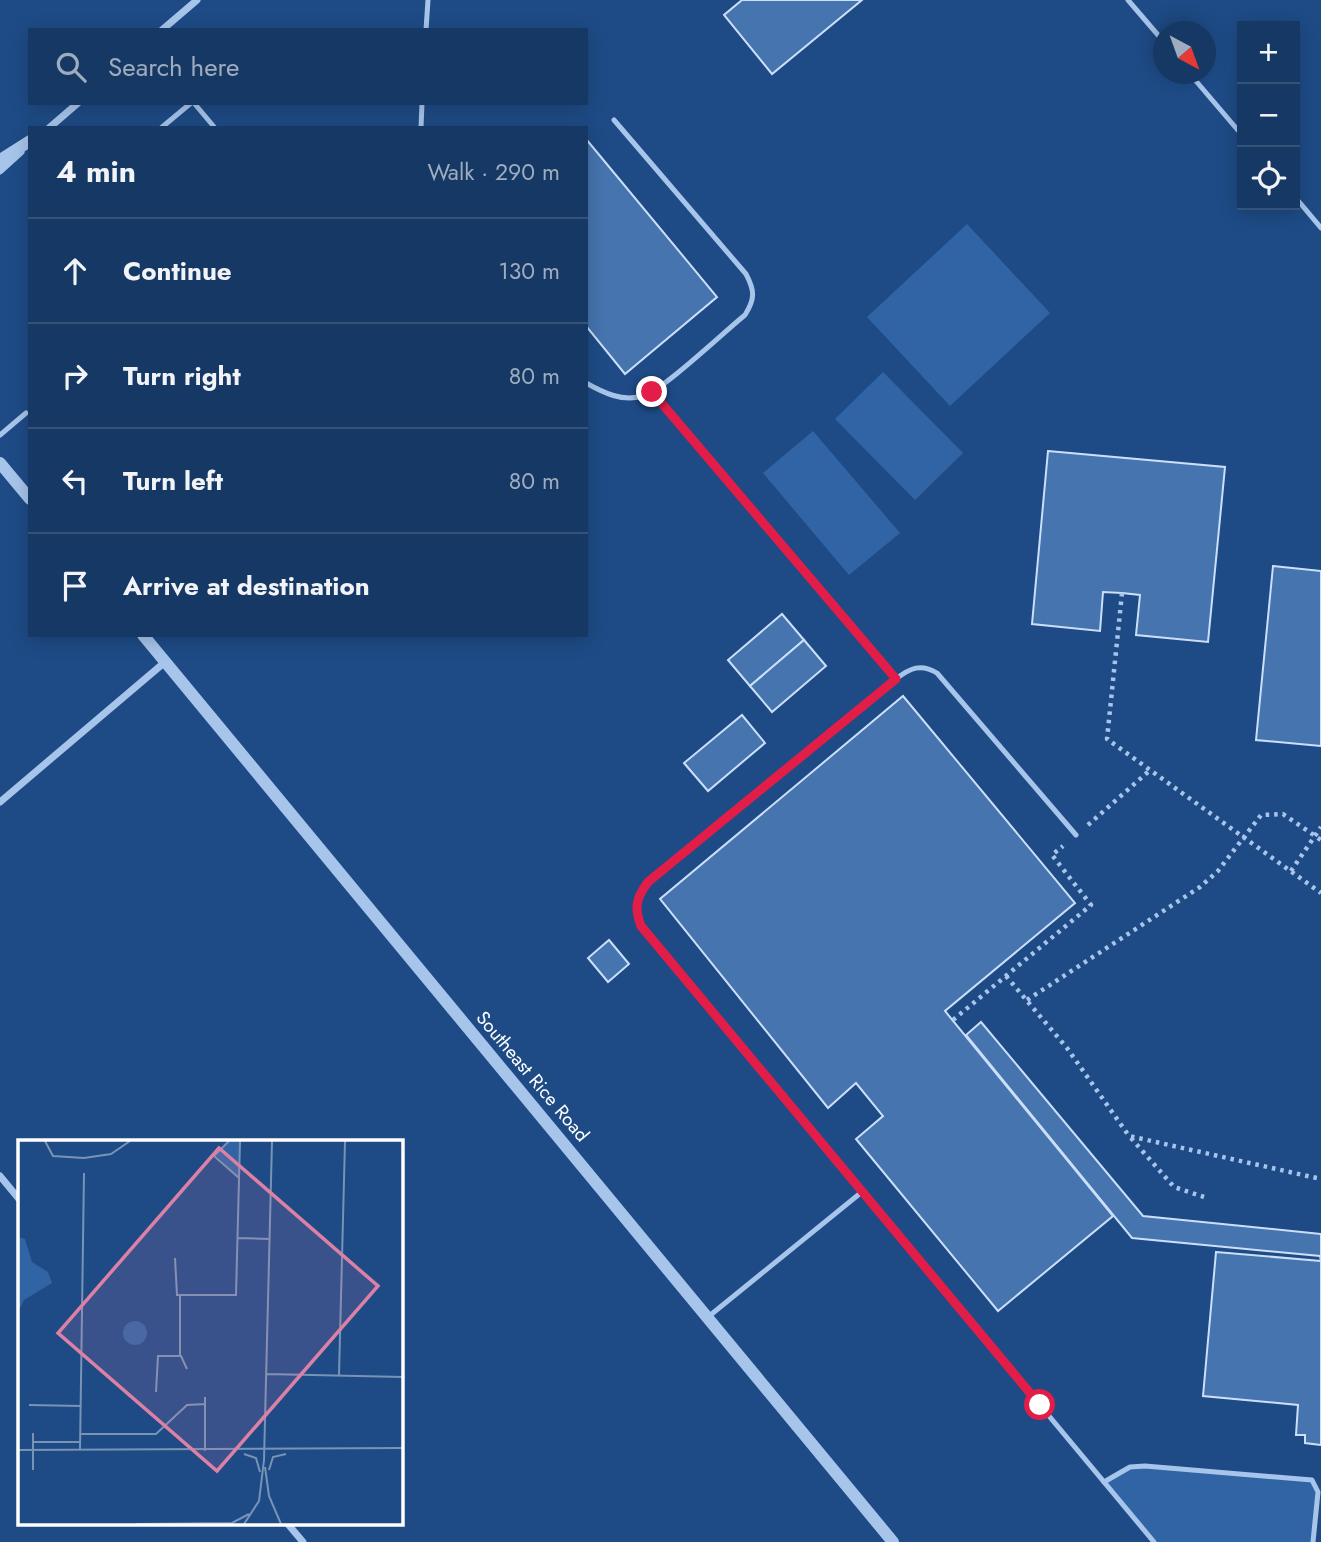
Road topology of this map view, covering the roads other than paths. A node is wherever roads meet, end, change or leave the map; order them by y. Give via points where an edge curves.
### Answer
1 (197, 0) edge
2 (428, 0) edge
3 (1128, 0) edge
4 (164, 28) edge
5 (426, 28) edge
6 (1153, 29) edge
7 (1199, 84) edge
8 (76, 105) edge
9 (190, 105) edge
10 (194, 105) edge
11 (422, 105) edge
12 (614, 120) dead end
13 (52, 126) edge
14 (163, 126) edge
15 (213, 126) edge
16 (421, 126) edge
17 (1237, 129) edge
18 (28, 144) edge
19 (28, 145) edge
20 (0, 159) edge
21 (0, 171) edge
22 (1300, 203) edge
23 (1321, 228) edge
24 (588, 384) edge
25 (652, 392) junction
26 (26, 414) dead end
27 (0, 435) edge
28 (0, 463) edge
29 (28, 497) edge
30 (145, 637) edge
31 (165, 662) junction
32 (896, 679) junction
33 (0, 802) edge
34 (1076, 835) road end
35 (0, 1175) edge
36 (863, 1191) junction
37 (18, 1198) edge
38 (708, 1317) junction
39 (1317, 1481) edge
40 (1104, 1482) junction
41 (288, 1524) edge
42 (303, 1542) edge
43 (893, 1542) edge
44 (1154, 1542) edge
45 (1313, 1542) edge

1 - 4 street
2 - 5 lane
3 - 6 lane
7 - 17 lane
8 - 13 street
9 - 14 lane
10 - 15 lane
11 - 16 lane
12 - 25 lane via 746,274 753,288 754,302 745,314
18 - 20 street
19 - 21 street
22 - 23 lane
24 - 25 lane via 624,398
25 - 32 lane
26 - 27 lane
28 - 29 street
30 - 31 street, Southeast Rice Road
31 - 33 street
31 - 38 street, Southeast Rice Road
32 - 34 lane via 916,667 937,673
32 - 36 lane via 648,882 637,900 636,912 641,926
35 - 37 street
36 - 38 lane
36 - 40 lane
38 - 43 street, Southeast Rice Road
39 - 40 lane via 1145,1466 1129,1467
39 - 45 lane
40 - 44 lane
41 - 42 street

